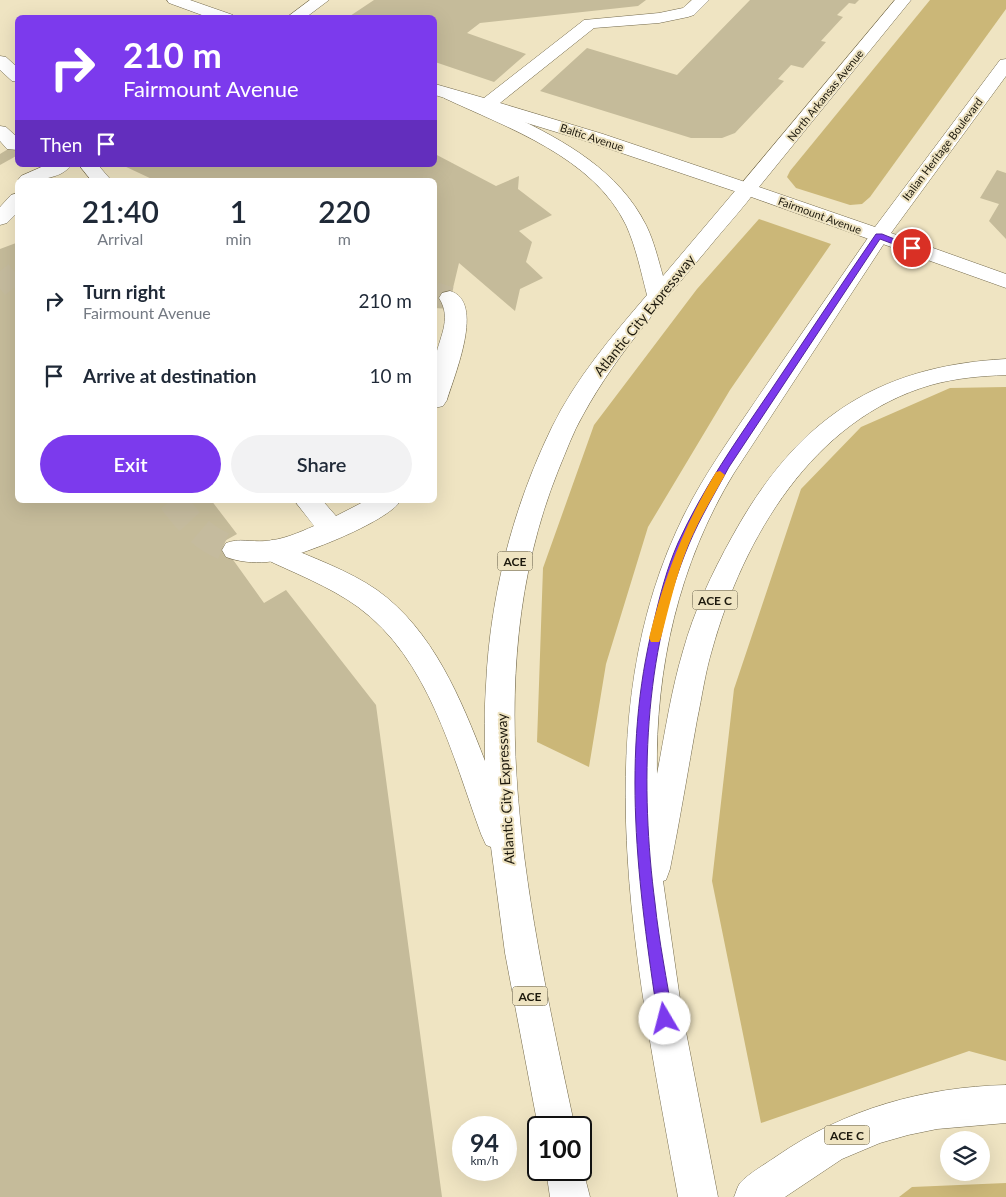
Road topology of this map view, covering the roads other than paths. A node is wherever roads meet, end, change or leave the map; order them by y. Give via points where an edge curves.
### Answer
1 (175, 0) edge
2 (295, 0) edge
3 (701, 0) edge
4 (903, 0) edge
5 (317, 3) edge
6 (219, 15) edge
7 (299, 15) edge
8 (0, 60) edge
9 (1006, 64) edge
10 (15, 74) edge
11 (440, 96) edge
12 (487, 105) junction
13 (0, 131) edge
14 (14, 146) dead end
15 (57, 167) edge
16 (90, 167) edge
17 (33, 176) edge
18 (99, 178) edge
19 (15, 185) edge
20 (747, 189) junction
21 (0, 190) edge
22 (15, 202) edge
23 (0, 218) edge
24 (879, 236) junction
25 (1006, 281) edge
26 (658, 296) junction
27 (450, 298) dead end
28 (1006, 367) edge
29 (437, 393) edge
30 (310, 503) edge
31 (382, 503) edge
32 (331, 528) junction
33 (235, 550) tunnel mouth
34 (272, 551) junction
35 (509, 864) junction
36 (648, 902) junction
37 (1006, 1104) edge
38 (554, 1116) edge
39 (567, 1181) edge
40 (570, 1197) edge
41 (698, 1197) edge
42 (754, 1197) edge

1 - 6 main road
2 - 5 main road
3 - 12 main road via 688,12 659,18 590,23
4 - 20 main road, North Arkansas Avenue
5 - 7 main road
8 - 10 main road
9 - 24 main road, Italian Heritage Boulevard
11 - 12 main road, Baltic Avenue
11 - 26 main road via 570,154 609,186 636,225
12 - 20 main road, Baltic Avenue
13 - 14 main road
15 - 17 main road
16 - 18 main road
19 - 21 main road
20 - 24 main road, Fairmount Avenue
20 - 26 main road, Atlantic City Expressway / ACE
22 - 23 main road
24 - 25 main road, Fairmount Avenue
24 - 36 main road via 702,504 666,594 645,701 641,760 641,814
26 - 35 main road, Atlantic City Expressway / ACE via 607,358 564,426 530,508 516,556 506,611 499,725
27 - 29 main road via 457,324
28 - 36 main road, ACE C via 968,369 918,380 869,402 841,420 806,450 764,502 727,572 697,650
30 - 32 main road
31 - 32 main road
32 - 34 main road via 300,543
33 - 34 main road
34 - 35 main road via 331,578 368,600 384,612 412,645 440,691
35 - 38 main road, Atlantic City Expressway / ACE via 518,936
36 - 41 main road via 674,1077
37 - 42 main road, ACE C via 918,1112 884,1121 844,1136 811,1154
39 - 40 main road

